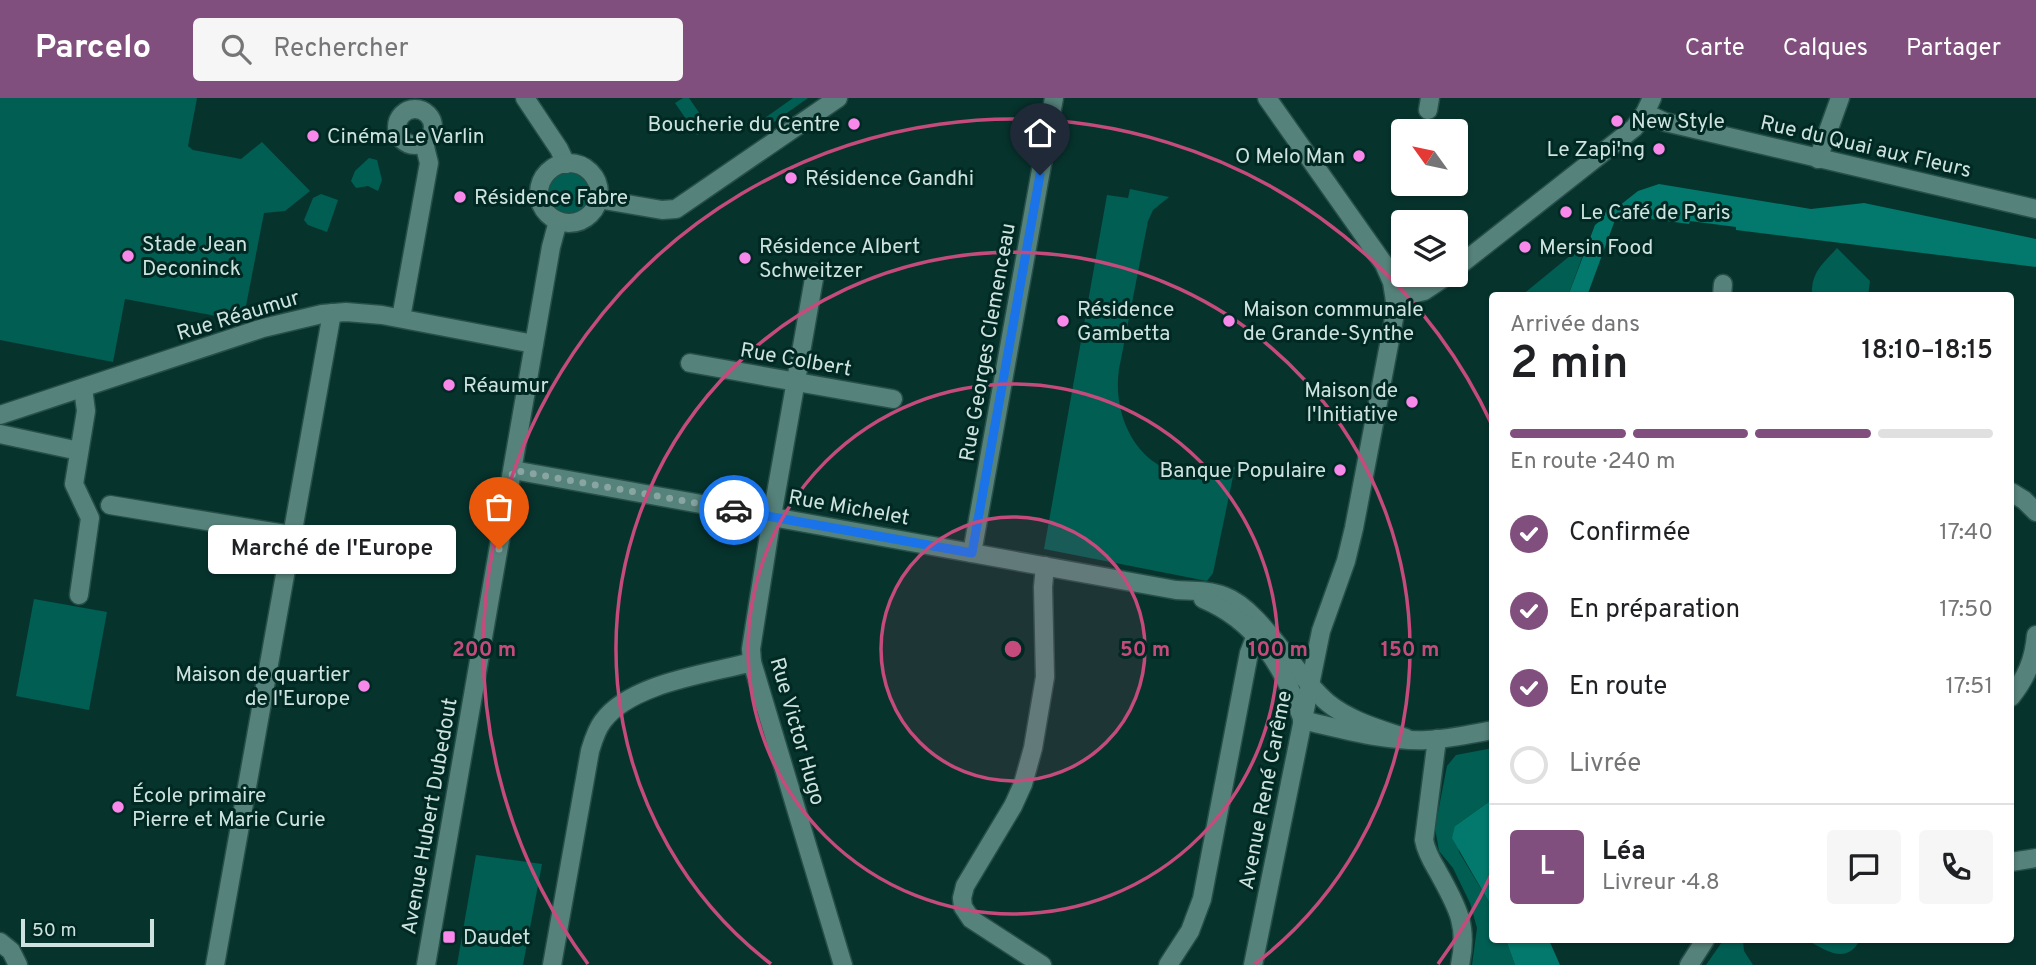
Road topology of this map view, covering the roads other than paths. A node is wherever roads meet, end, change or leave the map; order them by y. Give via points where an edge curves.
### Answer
1 (525, 98) edge
2 (838, 98) edge
3 (1054, 98) edge
4 (1266, 98) edge
5 (1840, 98) edge
6 (1649, 106) edge
7 (424, 143) dead end
8 (1818, 159) junction
9 (566, 164) junction
10 (598, 198) junction
11 (2036, 209) edge
12 (558, 221) junction
13 (1468, 259) edge
14 (815, 273) dead end
15 (1430, 287) edge
16 (1396, 298) junction
17 (332, 313) junction
18 (401, 318) junction
19 (534, 344) junction
20 (690, 363) dead end
21 (796, 382) junction
22 (83, 388) junction
23 (893, 399) dead end
24 (0, 415) edge
25 (0, 434) edge
26 (79, 451) junction
27 (513, 470) junction
28 (2014, 494) edge
29 (110, 505) dead end
30 (2036, 512) edge
31 (772, 516) junction
32 (291, 535) junction
33 (972, 553) junction
34 (1045, 566) junction
35 (79, 595) dead end
36 (1258, 630) junction
37 (2036, 635) edge
38 (752, 662) junction
39 (1310, 685) junction
40 (2014, 693) edge
41 (1302, 720) junction
42 (1489, 731) edge
43 (1406, 738) junction
44 (1437, 739) junction
45 (2036, 858) edge
46 (2014, 862) edge
47 (0, 942) edge
48 (1704, 943) edge
49 (18, 965) edge
50 (215, 965) edge
51 (426, 965) edge
52 (552, 965) edge
53 (843, 965) edge
54 (1042, 965) edge
55 (1168, 965) edge
56 (1253, 965) edge
57 (1460, 965) edge
58 (1689, 965) edge

1 - 9 street
2 - 10 street via 676,209
3 - 33 street, Rue Georges Clemenceau
4 - 16 street via 1384,264
5 - 8 street
6 - 8 street, Rue du Quai aux Fleurs via 1665,121
6 - 13 street via 1634,128
7 - 18 street via 429,163
8 - 11 street, Rue du Quai aux Fleurs
9 - 10 street via 590,172
9 - 12 street via 548,173 539,191 544,210
10 - 12 street via 586,218
12 - 19 street, Avenue Hubert Dubedout
14 - 21 street, Rue Victor Hugo
15 - 16 street
16 - 39 street, Avenue René Carême via 1352,537 1324,618
17 - 18 street, Rue Réaumur
17 - 22 street, Rue Réaumur via 289,320
17 - 32 street
18 - 19 street, Rue Réaumur
19 - 27 street, Avenue Hubert Dubedout
20 - 21 street, Rue Colbert
21 - 23 street, Rue Colbert
21 - 31 street, Rue Victor Hugo
22 - 24 street, Rue Réaumur
22 - 26 street via 86,411
25 - 26 street
26 - 35 street via 74,484 90,518
27 - 31 street, Rue Michelet
27 - 51 street, Avenue Hubert Dubedout
28 - 30 street
29 - 32 street
31 - 33 street, Rue Michelet
31 - 38 street, Rue Victor Hugo via 752,633
32 - 50 street
33 - 34 street, Rue Michelet
34 - 36 street, Rue Michelet via 1217,594 1244,607
34 - 54 street via 1045,677 1030,761 1007,817 962,898 971,919
36 - 39 street, Rue Michelet
36 - 41 street, Rue Michelet via 1288,682
36 - 55 street via 1249,653 1202,899 1190,931
37 - 40 street via 2031,665
38 - 52 street via 649,689 603,720 590,751
38 - 53 street, Rue Victor Hugo
39 - 41 street, Avenue René Carême
39 - 43 street, Rue Michelet via 1345,714
41 - 43 street
41 - 56 street, Avenue René Carême
42 - 44 street
43 - 44 street
44 - 57 street via 1424,840 1460,915 1464,936
45 - 46 street
47 - 49 street
48 - 58 street

